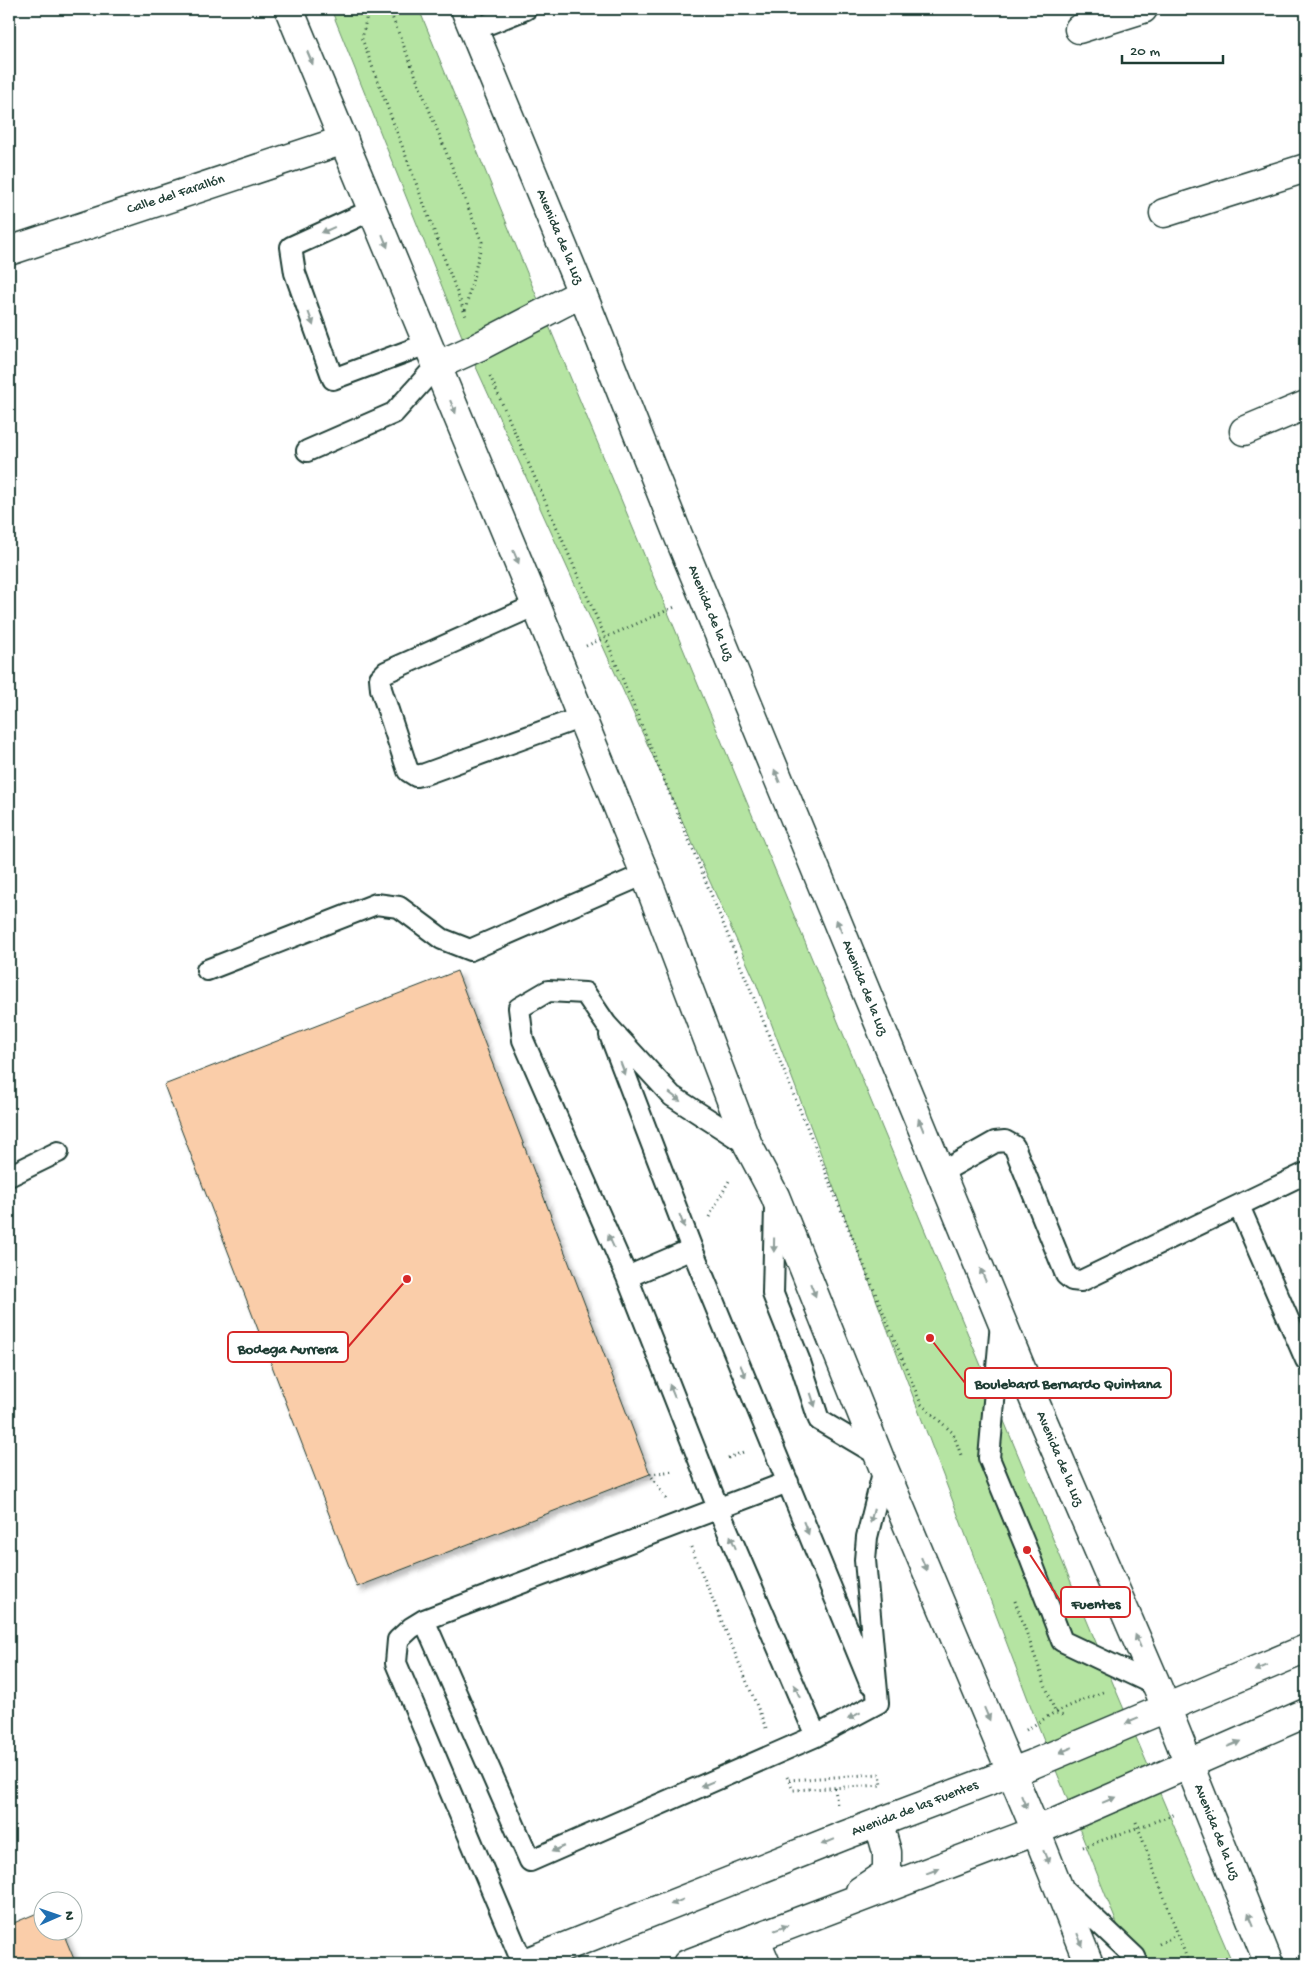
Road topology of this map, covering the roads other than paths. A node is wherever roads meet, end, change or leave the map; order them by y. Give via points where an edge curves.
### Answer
1 (526, 9) edge
2 (1143, 9) edge
3 (291, 10) edge
4 (469, 19) edge
5 (1079, 29) dead end
6 (344, 140) junction
7 (1306, 168) edge
8 (372, 210) junction
9 (1164, 213) dead end
10 (9, 251) edge
11 (582, 293) junction
12 (432, 355) junction
13 (1306, 405) edge
14 (1244, 431) dead end
15 (307, 451) dead end
16 (536, 605) junction
17 (582, 717) junction
18 (645, 874) junction
19 (207, 970) dead end
20 (606, 1024) junction
21 (748, 1145) junction
22 (58, 1152) dead end
23 (940, 1173) junction
24 (1306, 1173) edge
25 (9, 1176) edge
26 (775, 1196) junction
27 (1239, 1206) junction
28 (692, 1249) junction
29 (627, 1277) junction
30 (1001, 1320) junction
31 (1306, 1360) edge
32 (881, 1462) junction
33 (788, 1482) junction
34 (718, 1508) junction
35 (424, 1620) junction
36 (1306, 1649) edge
37 (1162, 1696) junction
38 (878, 1703) junction
39 (1306, 1713) edge
40 (816, 1736) junction
41 (1189, 1763) junction
42 (1012, 1773) junction
43 (879, 1824) junction
44 (1036, 1831) junction
45 (1052, 1871) junction
46 (832, 1910) junction
47 (755, 1938) junction
48 (522, 1964) edge
49 (687, 1964) edge
50 (766, 1964) edge
51 (1089, 1964) edge
52 (1138, 1964) edge
53 (1269, 1964) edge

1 - 4 lane
2 - 5 main road
3 -> 6 main road
4 - 11 main road, Avenida de la Luz
6 - 8 main road
6 - 10 main road, Calle del Farallón
7 - 9 main road
8 -> 12 main road
8 -> 12 lane via 291,246 295,273 333,379
11 - 12 main road via 478,347
23 -> 11 main road, Avenida de la Luz
12 - 15 lane via 394,413
12 -> 16 main road
13 - 14 main road
16 - 17 main road
16 - 17 lane via 386,672 380,678 408,771 416,776 425,774
17 - 18 main road
18 - 19 lane via 470,950 442,939 400,907 376,904
18 - 21 main road
20 -> 21 lane via 672,1096
20 -> 28 lane
29 -> 20 lane via 523,1040 519,1008 548,992 584,993
21 - 26 main road
22 - 25 lane
23 - 27 lane via 995,1142 1005,1141 1014,1146 1066,1275 1081,1281
30 -> 23 main road, Avenida de la Luz
24 - 27 lane
26 -> 32 main road
26 -> 32 lane via 773,1294 820,1420
27 - 31 lane
28 - 29 lane
28 -> 33 lane
34 -> 29 lane
37 -> 30 main road, Avenida de la Luz
30 - 37 lane via 989,1458 1062,1641
32 -> 38 lane via 864,1560
32 -> 42 main road
33 - 34 lane
33 -> 38 lane
34 - 35 lane
40 -> 34 lane
40 -> 35 lane via 530,1861
35 - 48 lane via 398,1640 396,1663
36 -> 37 main road, Avenida de las Fuentes
37 - 41 main road, Avenida de la Luz
37 -> 42 main road, Avenida de las Fuentes via 1099,1736
38 -> 40 lane
41 -> 39 main road
44 -> 41 main road
53 -> 41 main road, Avenida de la Luz
42 - 43 main road, Avenida de las Fuentes
42 -> 44 main road
43 - 46 main road via 887,1852 887,1873
43 -> 48 main road, Avenida de las Fuentes
44 -> 45 main road
46 -> 44 main road
45 -> 51 main road
45 - 52 lane via 1135,1957
47 -> 46 main road
47 - 49 main road
47 - 50 main road

